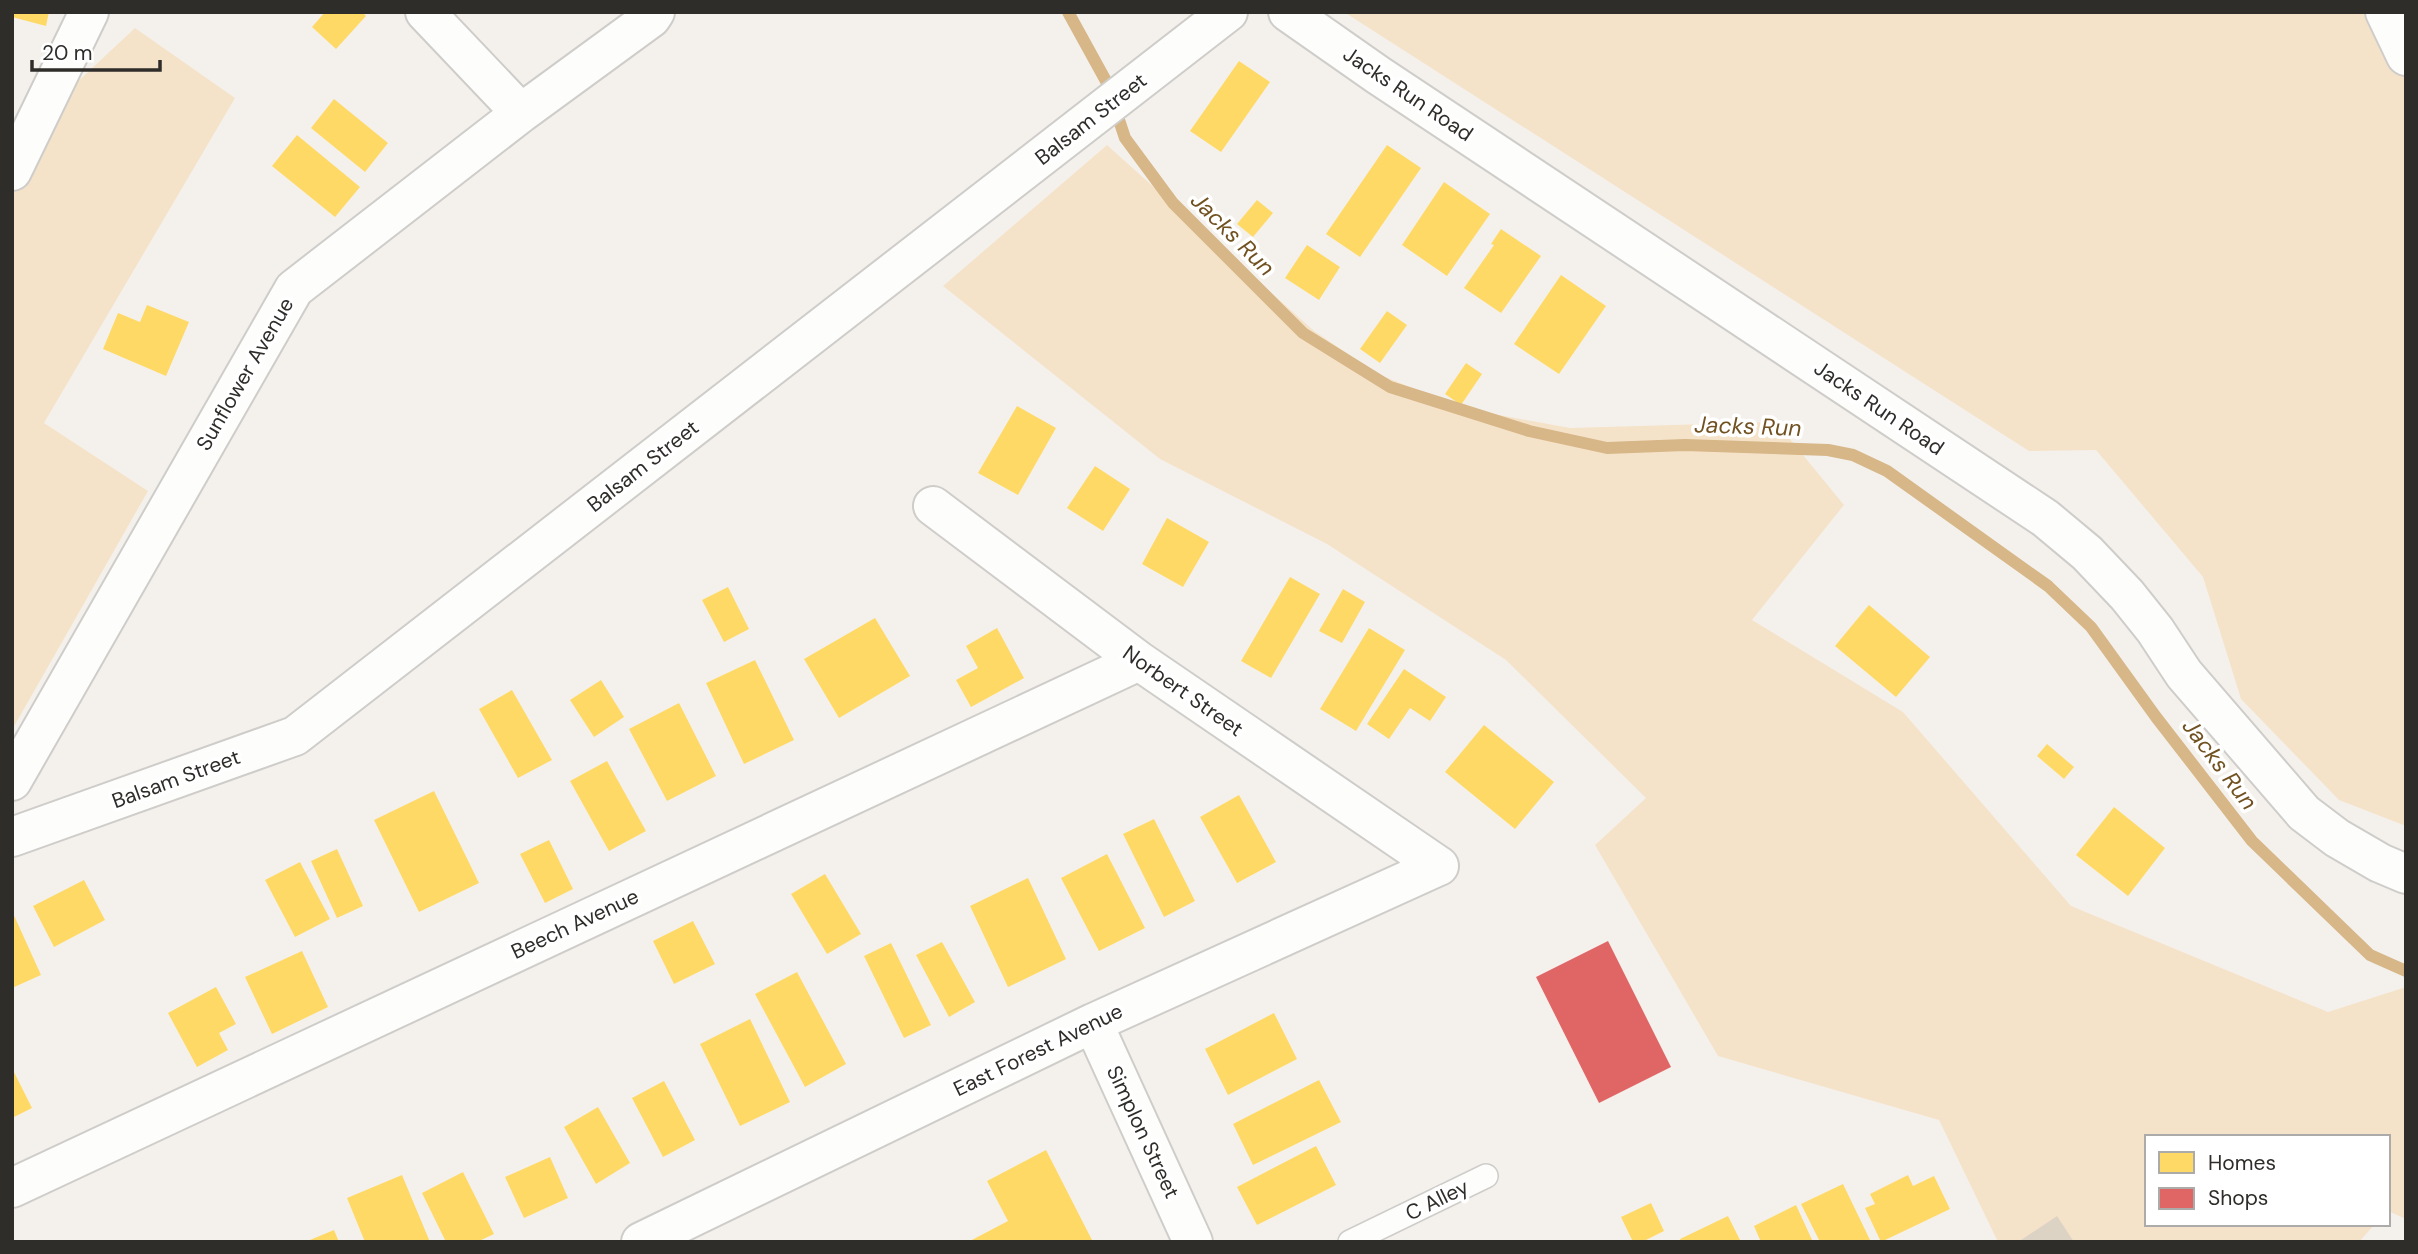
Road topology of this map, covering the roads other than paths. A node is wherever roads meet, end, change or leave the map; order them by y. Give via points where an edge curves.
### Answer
1 (89, 12) edge
2 (425, 12) edge
3 (655, 12) edge
4 (1228, 12) edge
5 (1288, 12) edge
6 (2385, 12) edge
7 (2406, 56) edge
8 (54, 86) junction
9 (12, 112) edge
10 (520, 113) junction
11 (12, 171) edge
12 (933, 506) dead end
13 (1139, 661) junction
14 (12, 781) edge
15 (12, 837) edge
16 (1439, 866) joint
17 (2406, 874) edge
18 (1093, 1023) junction
19 (1486, 1176) dead end
20 (12, 1188) edge
21 (642, 1242) edge
22 (1193, 1242) edge
23 (1350, 1242) edge

1 - 8 street
2 - 10 street
3 - 10 street, Sunflower Avenue
4 - 15 street, Balsam Street via 295,736
5 - 17 street, Jacks Run Road via 2045,518 2127,595 2184,674 2304,813 2337,838
6 - 7 street
8 - 9 street
8 - 11 street
10 - 14 street, Sunflower Avenue via 294,289
12 - 13 street, Norbert Street
13 - 16 street, Norbert Street
13 - 20 street, Beech Avenue
16 - 18 street, East Forest Avenue
18 - 21 street, East Forest Avenue
18 - 22 street, Simplon Street
19 - 23 lane, C Alley

